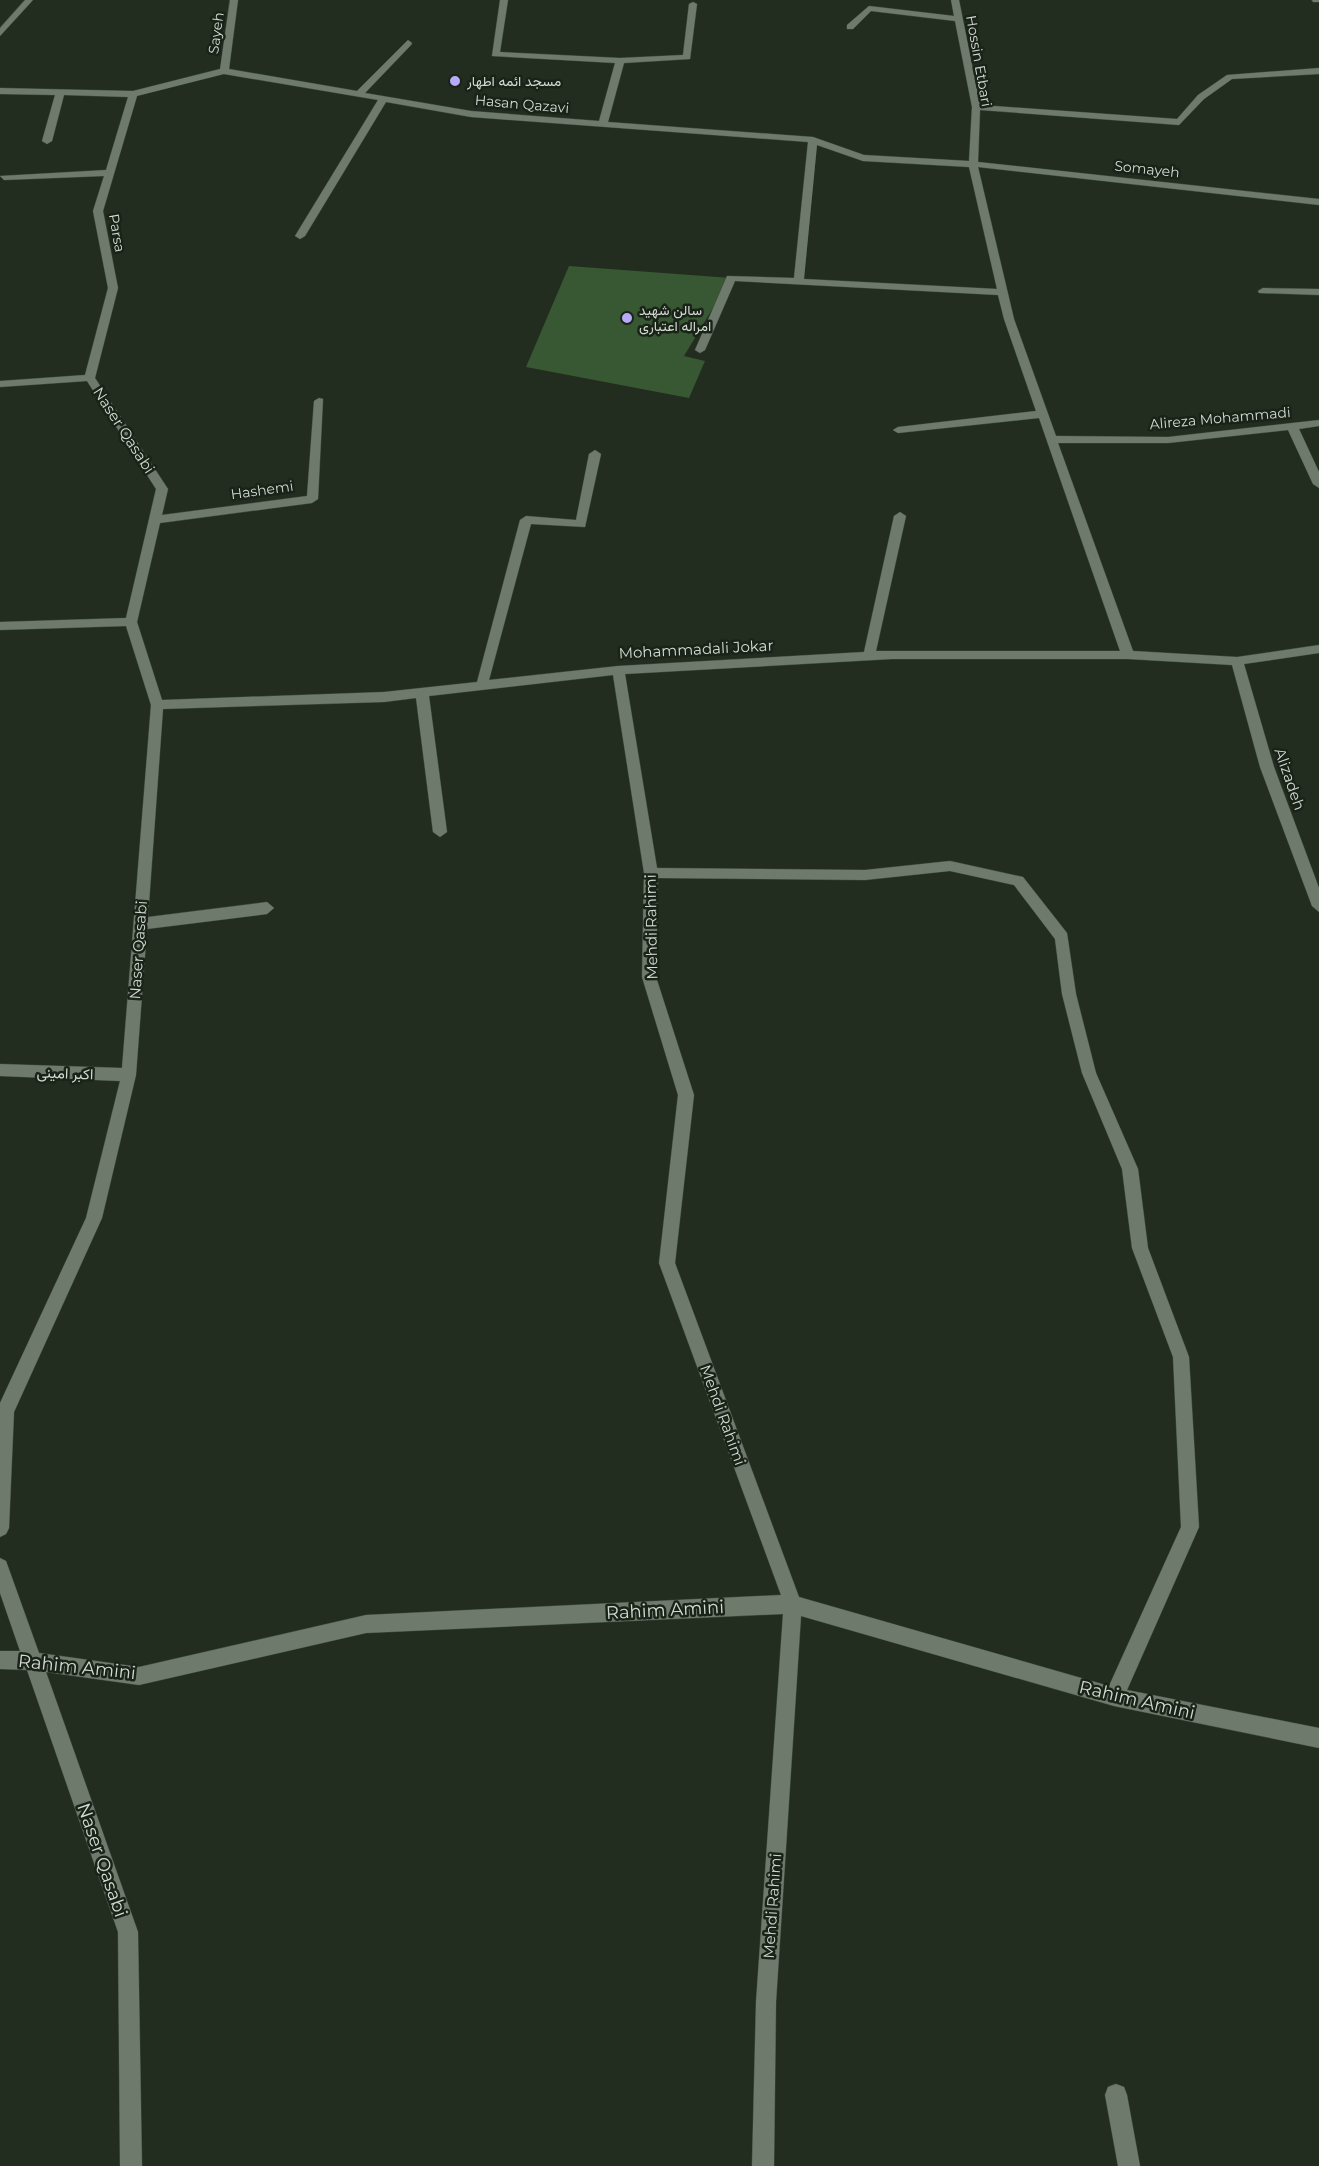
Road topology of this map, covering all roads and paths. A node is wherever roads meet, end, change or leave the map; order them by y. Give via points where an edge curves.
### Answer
1 (29, 0) edge
2 (234, 0) edge
3 (504, 0) edge
4 (955, 0) edge
5 (693, 4) dead end
6 (958, 19) junction
7 (850, 27) dead end
8 (0, 33) edge
9 (408, 43) dead end
10 (620, 61) junction
11 (1319, 70) edge
12 (224, 71) junction
13 (0, 91) edge
14 (60, 92) junction
15 (360, 93) junction
16 (133, 94) junction
17 (384, 98) junction
18 (976, 107) junction
19 (603, 124) junction
20 (813, 140) junction
21 (46, 141) dead end
22 (973, 164) junction
23 (109, 173) junction
24 (4, 177) dead end
25 (1319, 202) edge
26 (300, 236) dead end
27 (798, 283) junction
28 (1263, 291) dead end
29 (1003, 292) junction
30 (1319, 292) edge
31 (700, 350) dead end
32 (90, 378) junction
33 (0, 384) edge
34 (319, 401) dead end
35 (1043, 414) junction
36 (1319, 423) edge
37 (1292, 426) junction
38 (898, 430) dead end
39 (1052, 439) junction
40 (595, 454) dead end
41 (1319, 484) edge
42 (900, 516) dead end
43 (155, 520) junction
44 (131, 622) junction
45 (0, 626) edge
46 (1319, 649) edge
47 (1128, 655) junction
48 (869, 656) junction
49 (1237, 661) junction
50 (618, 669) junction
51 (482, 685) junction
52 (422, 693) junction
53 (157, 705) junction
54 (440, 832) dead end
55 (651, 873) junction
56 (1319, 906) edge
57 (267, 908) dead end
58 (140, 924) junction
59 (0, 1070) edge
60 (129, 1075) junction
61 (0, 1528) edge
62 (0, 1567) edge
63 (793, 1604) junction
64 (0, 1660) edge
65 (33, 1661) junction
66 (1114, 1697) junction
67 (1319, 1738) edge
68 (1116, 2095) dead end
69 (131, 2166) edge
70 (763, 2166) edge
71 (1129, 2166) edge

1 - 8 street
2 - 12 street, Sayeh
3 - 10 street via 495,54
4 - 6 street, Hossin Etbari
5 - 10 street via 687,57
6 - 7 street via 869,8
6 - 18 street, Hossin Etbari
9 - 15 street
10 - 19 street
11 - 18 street via 1230,77 1201,97 1179,122
12 - 15 street, Hasan Qazavi
12 - 16 street, Hasan Qazavi
13 - 14 street, Hasan Qazavi
14 - 16 street, Hasan Qazavi
14 - 21 street
15 - 17 street, Hasan Qazavi
16 - 23 street, Parsa
17 - 19 street, Hasan Qazavi via 471,114
17 - 26 street
18 - 22 street, Hossin Etbari
19 - 20 street, Hasan Qazavi
20 - 22 street, Hasan Qazavi via 863,158
20 - 27 street
22 - 25 street, Somayeh
22 - 29 street, Hossin Etbari
23 - 24 street
23 - 32 street, Parsa via 98,211 114,288
27 - 29 street
27 - 31 street via 731,278
28 - 30 street
29 - 35 street, Hossin Etbari
32 - 33 street
32 - 43 street, Naser Qasabi via 162,489
34 - 43 street, Hashemi via 312,499
35 - 38 street
35 - 39 street, Hossin Etbari
36 - 37 street, Alireza Mohammadi
37 - 39 street, Alireza Mohammadi via 1168,440
37 - 41 street
39 - 47 street, Hossin Etbari
40 - 51 street via 581,524 526,520
42 - 48 street
43 - 44 street, Naser Qasabi
44 - 45 street
44 - 53 street, Naser Qasabi
46 - 49 street, Mohammadali Jokar
47 - 48 street, Mohammadali Jokar
47 - 49 street, Mohammadali Jokar
48 - 50 street, Mohammadali Jokar
49 - 56 street, Alizadeh via 1267,767
50 - 51 street, Mohammadali Jokar
50 - 55 street, Mehdi Rahimi
51 - 52 street, Mohammadali Jokar
52 - 53 street, Mohammadali Jokar
52 - 54 street
53 - 58 street, Naser Qasabi
55 - 63 street, Mehdi Rahimi via 649,977 686,1095 668,1263
55 - 66 street via 865,875 950,866 1018,881 1062,937 1069,994 1089,1073 1130,1169 1140,1248 1181,1357 1190,1527
57 - 58 street
58 - 60 street, Naser Qasabi
59 - 60 street, اکبر امینی
60 - 61 street, Naser Qasabi via 94,1218 5,1412
62 - 65 street, Naser Qasabi
63 - 65 street, Rahim Amini via 366,1624 139,1676
63 - 66 street, Rahim Amini
63 - 70 street, Mehdi Rahimi via 766,2002
64 - 65 street, Rahim Amini
65 - 69 street, Naser Qasabi via 128,1932
66 - 67 street, Rahim Amini
68 - 71 street

